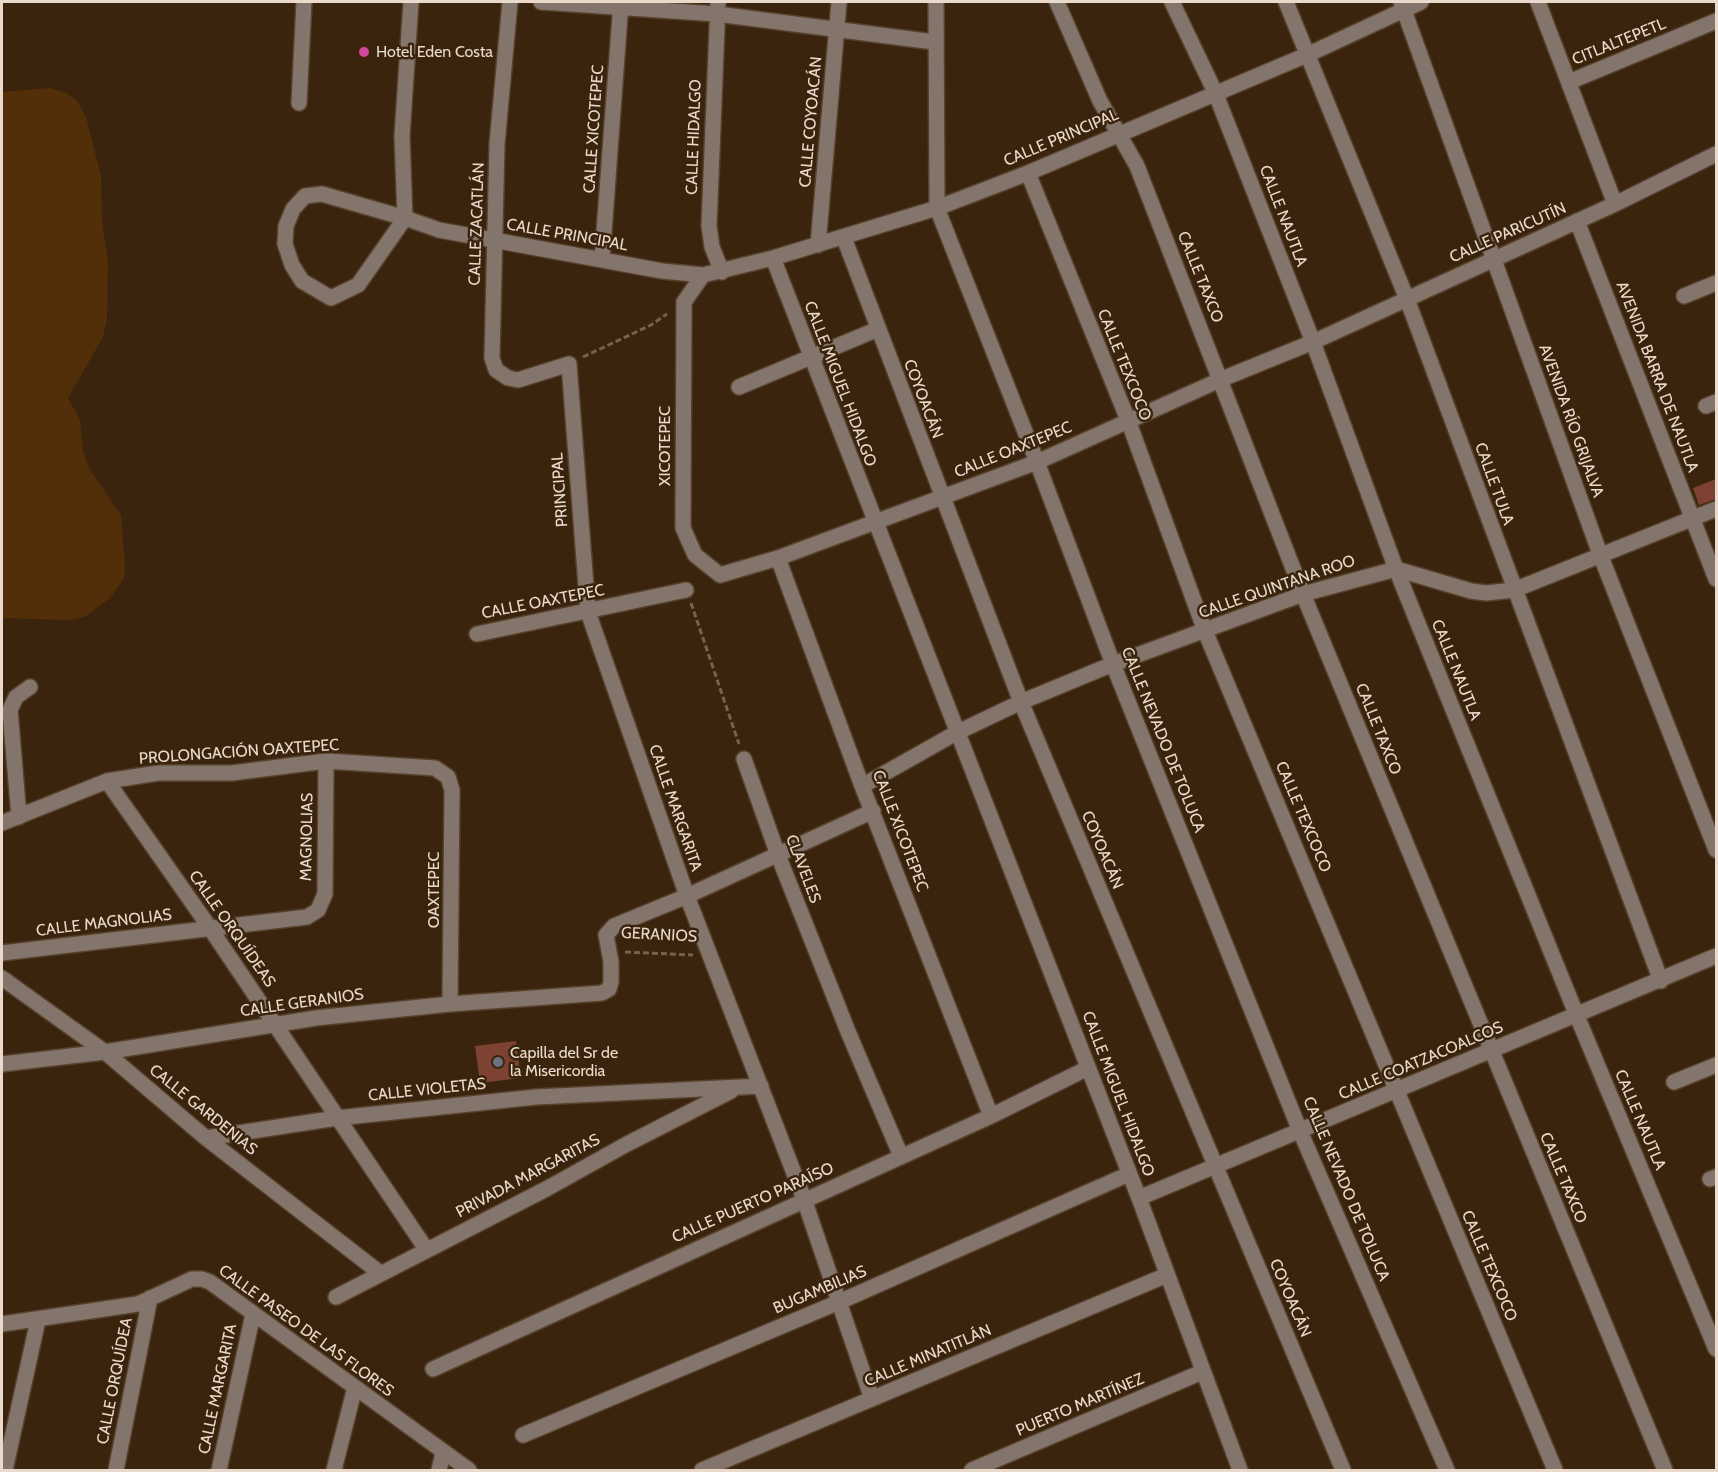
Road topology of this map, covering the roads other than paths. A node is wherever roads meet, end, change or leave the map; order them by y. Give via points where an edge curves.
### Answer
1 (304, 2) edge
2 (411, 2) edge
3 (510, 2) edge
4 (541, 2) edge
5 (839, 2) edge
6 (936, 2) edge
7 (1057, 2) edge
8 (1172, 2) edge
9 (1286, 2) edge
10 (1421, 2) edge
11 (1538, 2) edge
12 (621, 5) edge
13 (1403, 6) edge
14 (717, 8) edge
15 (1716, 21) edge
16 (838, 29) junction
17 (934, 42) junction
18 (1309, 54) junction
19 (1569, 82) junction
20 (1215, 92) junction
21 (299, 103) dead end
22 (1119, 133) junction
23 (1716, 154) edge
24 (1028, 173) junction
25 (1615, 204) junction
26 (937, 208) junction
27 (405, 218) junction
28 (1577, 221) junction
29 (844, 237) junction
30 (494, 241) junction
31 (818, 245) junction
32 (774, 258) junction
33 (602, 259) junction
34 (1493, 259) junction
35 (722, 272) junction
36 (703, 275) junction
37 (1716, 283) edge
38 (1684, 296) dead end
39 (1407, 298) junction
40 (878, 329) junction
41 (1313, 342) junction
42 (810, 357) junction
43 (569, 364) joint
44 (1221, 379) junction
45 (739, 387) dead end
46 (1128, 420) junction
47 (1037, 462) junction
48 (941, 499) junction
49 (1716, 509) edge
50 (1693, 518) junction
51 (874, 522) junction
52 (1600, 554) junction
53 (778, 558) junction
54 (1396, 569) junction
55 (720, 575) joint
56 (1716, 579) edge
57 (686, 590) road end
58 (1514, 590) junction
59 (1303, 594) junction
60 (588, 612) junction
61 (1205, 631) junction
62 (477, 634) dead end
63 (1113, 664) junction
64 (30, 687) dead end
65 (1021, 702) junction
66 (956, 733) junction
67 (744, 759) road end
68 (326, 761) junction
69 (448, 777) joint
70 (107, 781) junction
71 (862, 786) junction
72 (873, 811) junction
73 (19, 817) junction
74 (2, 823) edge
75 (1716, 850) edge
76 (778, 855) junction
77 (687, 896) junction
78 (210, 928) junction
79 (2, 953) edge
80 (1716, 956) edge
81 (2, 978) edge
82 (1661, 981) junction
83 (609, 989) joint
84 (450, 1004) junction
85 (1577, 1017) junction
86 (276, 1024) junction
87 (1491, 1051) junction
88 (105, 1052) junction
89 (2, 1064) edge
90 (1716, 1065) edge
91 (1088, 1068) junction
92 (1674, 1082) dead end
93 (761, 1086) junction
94 (736, 1088) junction
95 (1397, 1091) junction
96 (991, 1116) junction
97 (337, 1118) junction
98 (1300, 1131) junction
99 (206, 1138) junction
100 (901, 1156) junction
101 (1214, 1166) junction
102 (1129, 1174) junction
103 (1139, 1198) junction
104 (804, 1199) junction
105 (426, 1249) junction
106 (380, 1274) junction
107 (1167, 1275) junction
108 (336, 1297) dead end
109 (150, 1298) junction
110 (839, 1302) junction
111 (253, 1314) junction
112 (38, 1320) junction
113 (2, 1324) edge
114 (1716, 1348) edge
115 (433, 1369) dead end
116 (1202, 1372) junction
117 (354, 1387) junction
118 (872, 1399) junction
119 (523, 1435) dead end
120 (443, 1453) junction
121 (1236, 1469) edge
122 (5, 1470) edge
123 (116, 1470) edge
124 (219, 1470) edge
125 (334, 1470) edge
126 (438, 1470) edge
127 (469, 1470) edge
128 (702, 1470) edge
129 (972, 1470) edge
130 (1343, 1470) edge
131 (1447, 1470) edge
132 (1555, 1470) edge
133 (1665, 1470) edge

1 - 21 street
2 - 27 street via 402,136
3 - 30 street, CALLE ZACATLÁN via 497,144
4 - 12 street
5 - 16 street, CALLE COYOACÁN
6 - 17 street, CALLE NEVADO DE TOLUCA
7 - 22 street, CALLE TAXCO via 1100,101
8 - 20 street, CALLE NAUTLA
9 - 18 street, CALLE TULA
10 - 13 street, CALLE PRINCIPAL
11 - 19 street
12 - 14 street
12 - 33 street, CALLE XICOTEPEC
13 - 18 street, CALLE PRINCIPAL
13 - 34 street, AVENIDA RÍO GRIJALVA
14 - 16 street
14 - 35 street, CALLE HIDALGO via 709,226
15 - 19 street, CITLALTEPETL
16 - 17 street
16 - 31 street, CALLE COYOACÁN
17 - 26 street, CALLE NEVADO DE TOLUCA
18 - 20 street, CALLE PRINCIPAL
18 - 39 street, CALLE TULA
19 - 25 street
20 - 22 street, CALLE PRINCIPAL
20 - 41 street, CALLE NAUTLA
22 - 24 street, CALLE PRINCIPAL
22 - 44 street, CALLE TAXCO via 1137,166
23 - 25 street, CALLE PARICUTÍN
24 - 26 street, CALLE PRINCIPAL
24 - 46 street, CALLE TEXCOCO
25 - 28 street, CALLE PARICUTÍN
26 - 29 street, CALLE PRINCIPAL
26 - 47 street, CALLE NEVADO DE TOLUCA
27 - 27 street, CALLE PRINCIPAL via 357,285 331,297 302,281 285,244 286,226 293,209 305,196 322,194
27 - 30 street, CALLE PRINCIPAL via 439,230
28 - 34 street, CALLE PARICUTÍN
28 - 50 street, AVENIDA BARRA DE NAUTLA
29 - 31 street, CALLE PRINCIPAL
29 - 40 street, COYOACÁN
30 - 33 street, CALLE PRINCIPAL
30 - 43 street, CALLE ZACATLÁN via 491,341 496,370 518,380
31 - 32 street, CALLE PRINCIPAL
32 - 35 street, CALLE PRINCIPAL
32 - 42 street, CALLE MIGUEL HIDALGO
33 - 36 street, CALLE PRINCIPAL
34 - 39 street, CALLE PARICUTÍN
34 - 52 street, AVENIDA RÍO GRIJALVA
35 - 36 street, CALLE PRINCIPAL
36 - 55 street, XICOTEPEC via 684,302 683,528 695,555
37 - 38 street
39 - 41 street, CALLE PARICUTÍN
39 - 58 street, CALLE TULA
40 - 42 street
40 - 48 street, COYOACÁN
41 - 44 street, CALLE OAXTEPEC
41 - 54 street, CALLE NAUTLA
42 - 45 street
42 - 51 street, CALLE MIGUEL HIDALGO
43 - 60 street, PRINCIPAL
44 - 46 street, CALLE OAXTEPEC
44 - 59 street, CALLE TAXCO
46 - 47 street, CALLE OAXTEPEC
46 - 61 street, CALLE TEXCOCO
47 - 48 street, CALLE OAXTEPEC
47 - 63 street, CALLE NEVADO DE TOLUCA
48 - 51 street, CALLE OAXTEPEC
48 - 65 street, COYOACÁN
49 - 50 street
50 - 52 street
50 - 56 street, AVENIDA BARRA DE NAUTLA
51 - 53 street, CALLE OAXTEPEC
51 - 66 street, CALLE MIGUEL HIDALGO
52 - 58 street
52 - 75 street, AVENIDA RÍO GRIJALVA
53 - 55 street, CALLE OAXTEPEC
53 - 71 street, CALLE XICOTEPEC
54 - 58 street via 1471,591
54 - 59 street, CALLE QUINTANA ROO
54 - 85 street, CALLE NAUTLA
57 - 60 street, CALLE OAXTEPEC
58 - 82 street, CALLE TULA
59 - 61 street, CALLE QUINTANA ROO
59 - 87 street, CALLE TAXCO
60 - 62 street, CALLE OAXTEPEC
60 - 77 street, CALLE MARGARITA
61 - 63 street, CALLE QUINTANA ROO
61 - 95 street, CALLE TEXCOCO
63 - 65 street, CALLE QUINTANA ROO
63 - 98 street, CALLE NEVADO DE TOLUCA
64 - 73 street via 16,696 10,710
65 - 66 street, CALLE QUINTANA ROO
65 - 101 street, COYOACÁN
66 - 71 street, CALLE QUINTANA ROO
66 - 91 street, CALLE MIGUEL HIDALGO
67 - 76 street, CLAVELES
68 - 69 street, PROLONGACIÓN OAXTEPEC via 435,768
68 - 70 street, PROLONGACIÓN OAXTEPEC via 232,773 158,773
68 - 78 street, MAGNOLIAS via 325,894 318,910 307,917
69 - 84 street, OAXTEPEC via 452,790
70 - 73 street, PROLONGACIÓN OAXTEPEC
70 - 78 street, CALLE ORQUÍDEAS
71 - 72 street, CALLE XICOTEPEC
72 - 76 street
72 - 96 street, CALLE XICOTEPEC
73 - 74 street, PROLONGACIÓN OAXTEPEC
76 - 77 street
76 - 100 street, CLAVELES
77 - 83 street, GERANIOS via 614,926 606,935 611,962
77 - 93 street, CALLE MARGARITA
78 - 79 street, CALLE MAGNOLIAS
78 - 86 street, CALLE ORQUÍDEAS
80 - 82 street, CALLE COATZACOALCOS
81 - 88 street, CALLE GARDENIAS
82 - 85 street, CALLE COATZACOALCOS
83 - 84 street, CALLE GERANIOS via 602,993
84 - 86 street, CALLE GERANIOS
85 - 87 street, CALLE COATZACOALCOS
85 - 114 street, CALLE NAUTLA
86 - 88 street, CALLE GERANIOS
86 - 97 street, CALLE ORQUÍDEAS
87 - 95 street, CALLE COATZACOALCOS
87 - 133 street, CALLE TAXCO
88 - 89 street, CALLE GERANIOS
88 - 99 street, CALLE GARDENIAS
90 - 92 street
91 - 96 street, CALLE PUERTO PARAÍSO
91 - 102 street, CALLE MIGUEL HIDALGO
93 - 94 street, CALLE VIOLETAS
93 - 104 street, CALLE MARGARITA
94 - 97 street, CALLE VIOLETAS via 536,1096
94 - 105 street, PRIVADA MARGARITAS
95 - 98 street, CALLE COATZACOALCOS
95 - 132 street, CALLE TEXCOCO
96 - 100 street, CALLE PUERTO PARAÍSO
97 - 99 street, CALLE VIOLETAS
97 - 105 street, CALLE ORQUÍDEAS
98 - 101 street, CALLE COATZACOALCOS
98 - 131 street, CALLE NEVADO DE TOLUCA
99 - 106 street, CALLE GARDENIAS
100 - 104 street, CALLE PUERTO PARAÍSO
101 - 103 street, CALLE COATZACOALCOS
101 - 130 street, COYOACÁN
102 - 103 street, CALLE MIGUEL HIDALGO
102 - 110 street, BUGAMBILIAS
103 - 107 street, CALLE MIGUEL HIDALGO
104 - 110 street, CALLE MARGARITA
104 - 115 street, CALLE PUERTO PARAÍSO
105 - 106 street, PRIVADA MARGARITAS
106 - 108 street, PRIVADA MARGARITAS
107 - 116 street, CALLE MIGUEL HIDALGO
107 - 118 street, CALLE MINATITLÁN
109 - 111 street, CALLE PASEO DE LAS FLORES via 192,1279 202,1279
109 - 112 street, CALLE PASEO DE LAS FLORES via 138,1304
109 - 123 street, CALLE ORQUÍDEA
110 - 118 street, CALLE MARGARITA
110 - 119 street, BUGAMBILIAS
111 - 117 street, CALLE PASEO DE LAS FLORES
111 - 124 street, CALLE MARGARITA
112 - 113 street, CALLE PASEO DE LAS FLORES
112 - 122 street
116 - 121 street, CALLE MIGUEL HIDALGO
116 - 129 street, PUERTO MARTÍNEZ
117 - 120 street, CALLE PASEO DE LAS FLORES
117 - 125 street
118 - 128 street, CALLE MINATITLÁN
120 - 126 street
120 - 127 street, CALLE PASEO DE LAS FLORES

